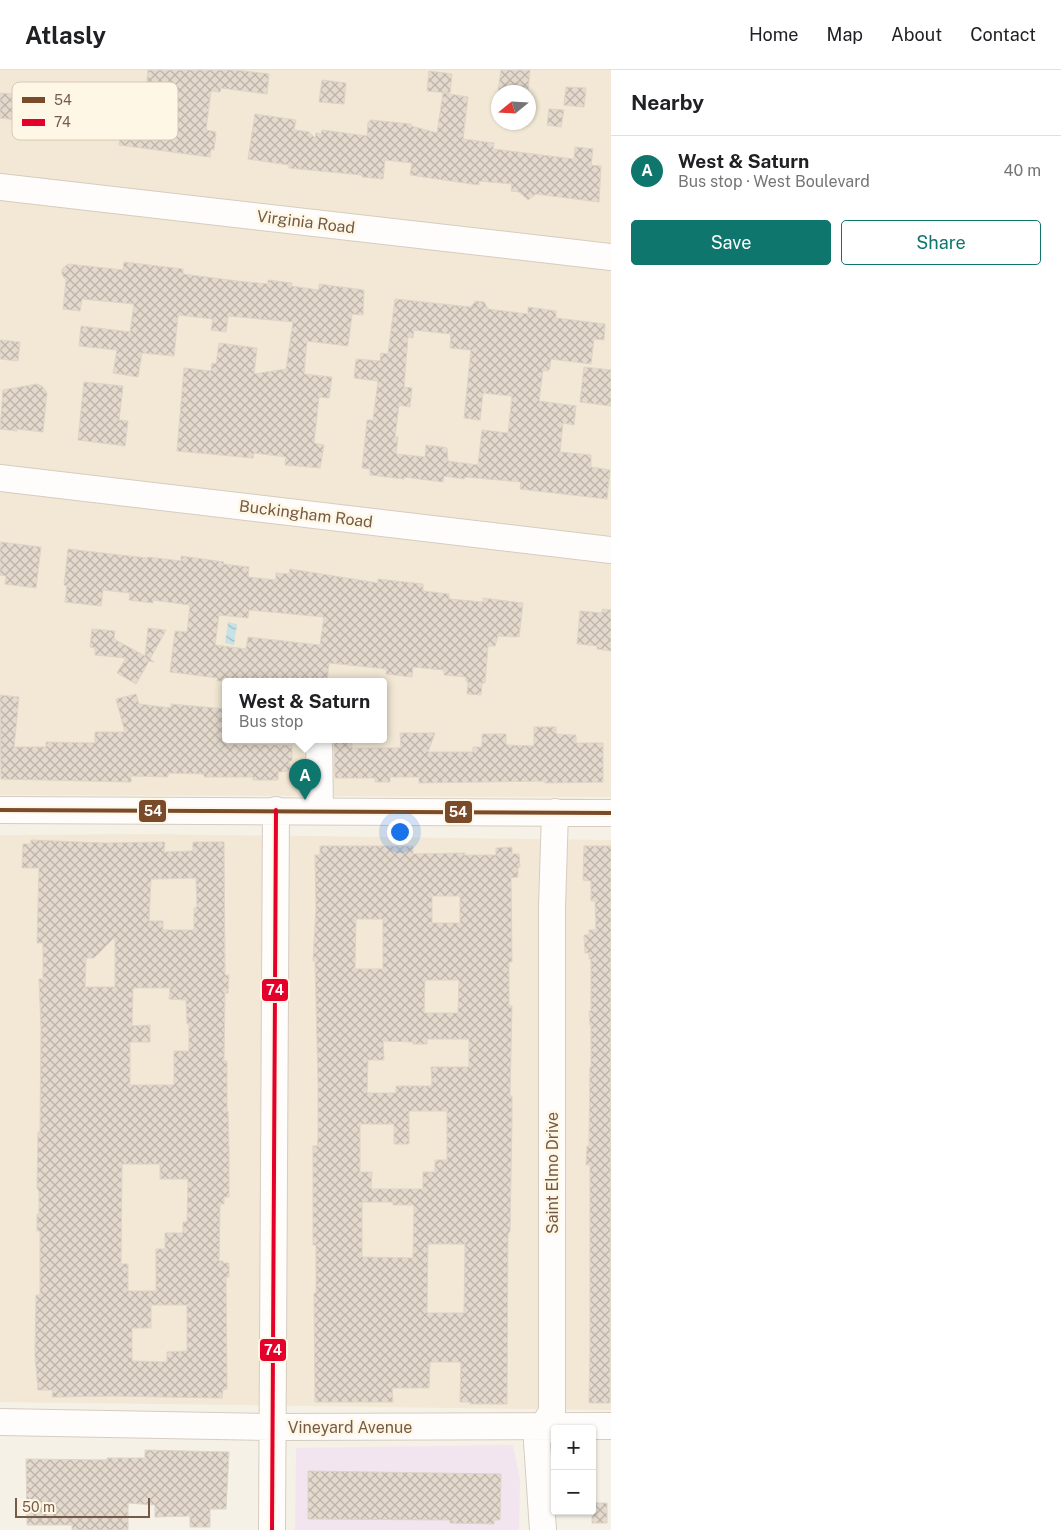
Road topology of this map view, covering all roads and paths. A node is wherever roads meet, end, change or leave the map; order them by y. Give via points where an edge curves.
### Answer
1 (0, 187) edge
2 (611, 257) edge
3 (0, 478) edge
4 (611, 550) edge
5 (319, 743) edge
6 (0, 810) edge
7 (276, 810) junction
8 (320, 810) junction
9 (555, 812) junction
10 (611, 812) edge
11 (0, 1422) edge
12 (543, 1426) junction
13 (611, 1426) edge
14 (272, 1427) junction
15 (272, 1530) edge
16 (543, 1530) edge

1 - 2 street, Virginia Road
3 - 4 street, Buckingham Road
5 - 8 street
6 - 7 street
7 - 8 street
7 - 14 street
8 - 9 street
9 - 10 street
9 - 12 street, Saint Elmo Drive via 552,907 552,1412
11 - 14 street, Vineyard Avenue
12 - 13 street, Vineyard Avenue
12 - 14 street, Vineyard Avenue
12 - 16 street, Saint Elmo Drive via 537,1442
14 - 15 street

